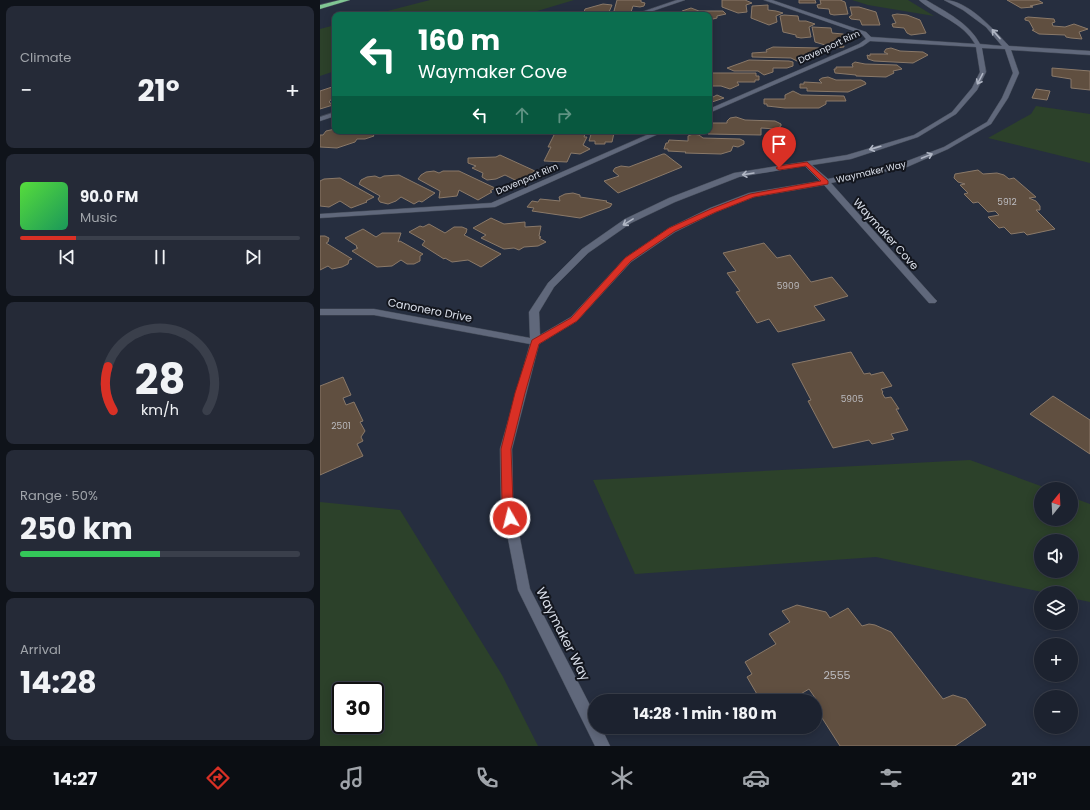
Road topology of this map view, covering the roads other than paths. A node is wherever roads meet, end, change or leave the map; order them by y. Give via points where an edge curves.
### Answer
1 (347, 0) edge
2 (682, 0) edge
3 (767, 0) edge
4 (922, 0) edge
5 (948, 0) edge
6 (320, 7) edge
7 (645, 12) edge
8 (869, 39) junction
9 (980, 47) junction
10 (1008, 49) junction
11 (1090, 54) edge
12 (712, 110) edge
13 (332, 115) edge
14 (320, 119) edge
15 (655, 134) edge
16 (807, 164) junction
17 (826, 182) junction
18 (320, 216) edge
19 (932, 301) dead end
20 (320, 312) edge
21 (536, 342) junction
22 (603, 746) edge

1 - 6 highway
2 - 7 street
3 - 8 street, Davenport Rim via 864,33
4 - 9 street via 959,23
10 -> 5 street, Waymaker Way via 988,26
8 - 9 street, Davenport Rim
8 - 12 street, Davenport Rim via 861,45
9 - 10 street, Davenport Rim
9 -> 16 street, Waymaker Way via 983,72 975,89 954,113 916,136 848,156
10 - 11 street, Davenport Rim
17 -> 10 street, Waymaker Way via 904,165 946,148 989,123 1016,74
13 - 14 street
15 - 18 street, Davenport Rim via 492,205
16 - 17 street, Waymaker Cove
16 -> 21 street, Waymaker Way via 737,175 672,200 628,221 585,251 551,285 534,312
17 - 19 street, Waymaker Cove
17 - 21 street, Waymaker Way via 752,195 672,230 628,260 574,320
20 - 21 street, Canonero Drive via 374,312
21 - 22 street, Waymaker Way via 506,449 507,503 524,590

